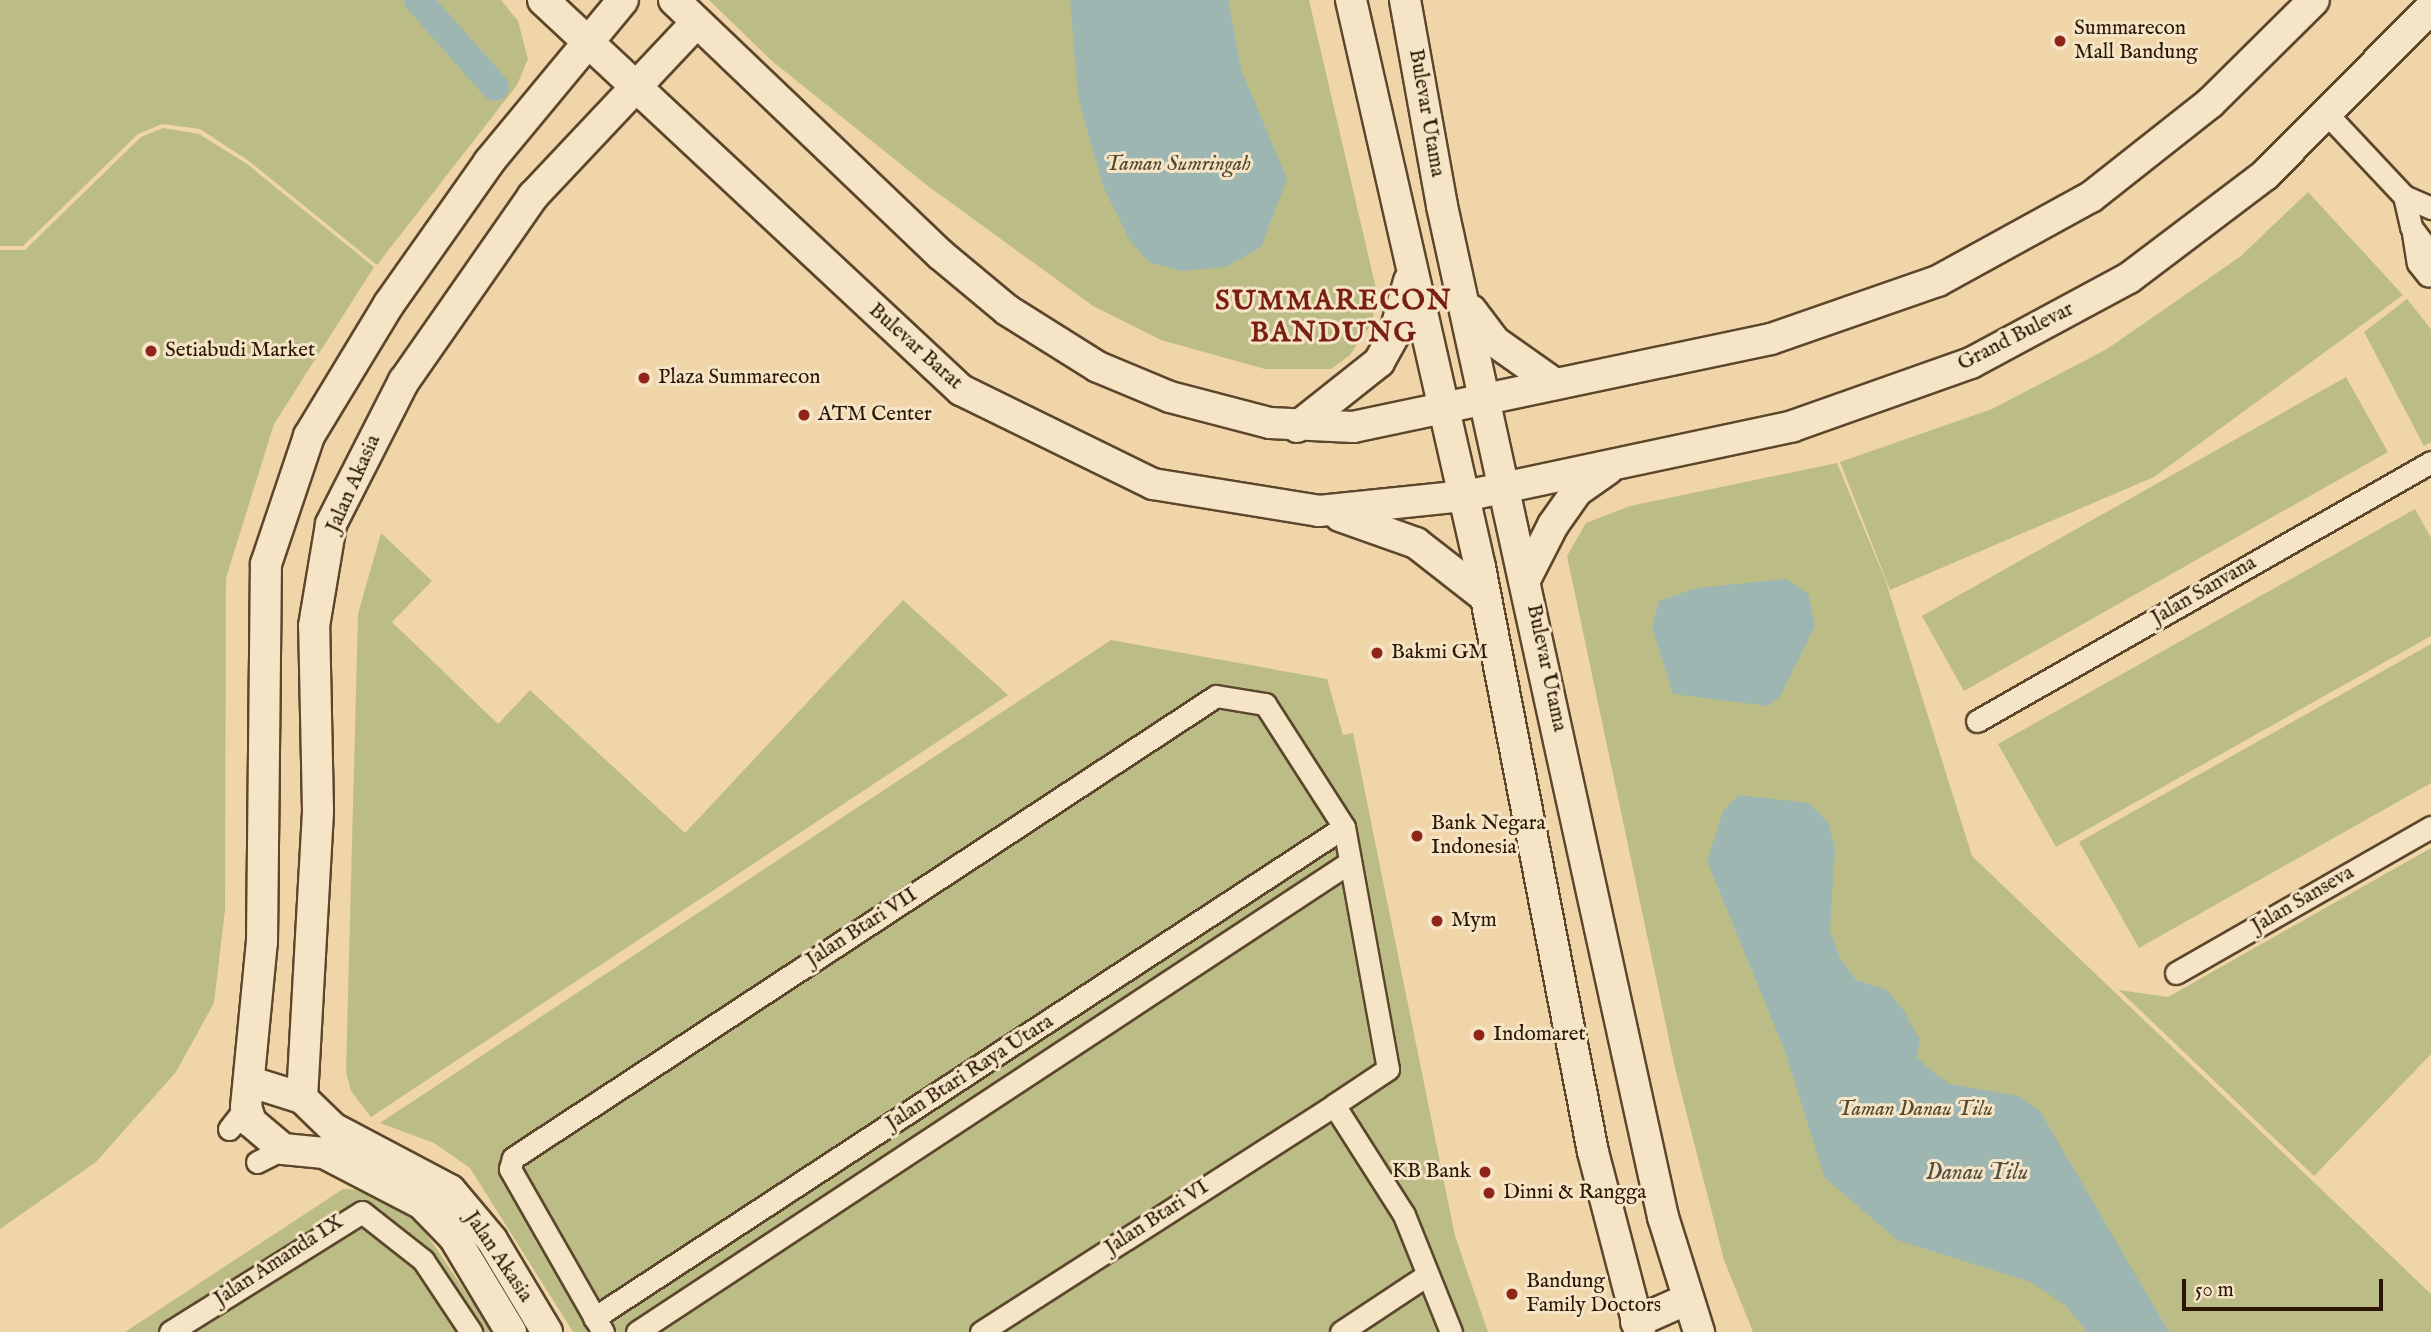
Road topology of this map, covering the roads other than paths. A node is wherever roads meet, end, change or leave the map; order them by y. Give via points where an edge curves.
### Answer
1 (543, 0) edge
2 (623, 0) edge
3 (674, 0) edge
4 (1351, 0) edge
5 (1405, 0) edge
6 (2314, 0) edge
7 (2431, 8) edge
8 (696, 23) junction
9 (587, 43) junction
10 (633, 89) junction
11 (2327, 114) junction
12 (2404, 196) junction
13 (2431, 208) edge
14 (2411, 227) junction
15 (2431, 254) edge
16 (1411, 274) junction
17 (2428, 276) dead end
18 (1464, 302) junction
19 (1555, 384) junction
20 (1485, 400) junction
21 (1443, 409) junction
22 (1297, 427) junction
23 (2431, 462) edge
24 (1612, 466) junction
25 (1506, 487) junction
26 (1465, 496) junction
27 (1319, 511) junction
28 (1527, 576) junction
29 (1485, 597) junction
30 (1977, 721) dead end
31 (1344, 827) junction
32 (2431, 827) edge
33 (1350, 862) junction
34 (2176, 973) dead end
35 (302, 1098) junction
36 (1334, 1105) junction
37 (242, 1106) junction
38 (328, 1140) junction
39 (1427, 1275) junction
40 (1688, 1299) junction
41 (599, 1325) edge
42 (1638, 1327) edge
43 (170, 1332) edge
44 (471, 1332) edge
45 (511, 1332) edge
46 (547, 1332) edge
47 (637, 1332) edge
48 (981, 1332) edge
49 (1341, 1332) edge
50 (1451, 1332) edge
51 (1699, 1332) edge

1 - 9 street, Bulevar Barat
2 - 9 street
3 - 8 street
4 - 16 street
5 - 18 street, Bulevar Utama
6 - 19 street via 2210,103 2091,197 1938,281 1771,339
7 - 11 street, Grand Bulevar
8 - 10 street, Jalan Akasia
8 - 22 street via 1007,310 1098,367 1170,397
9 - 10 street, Bulevar Barat
9 - 37 street via 489,162 389,304 309,436 266,564 262,942
10 - 27 street, Bulevar Barat via 961,390 1153,484
10 - 35 street, Jalan Akasia via 533,196 444,320 404,381 331,524 314,626 318,810
11 - 12 street
11 - 24 street, Grand Bulevar via 2265,175 2129,278 1971,363 1793,426
12 - 13 street
12 - 14 street
14 - 15 street
14 - 17 street via 2418,263
16 - 21 street
16 - 22 street via 1394,335 1379,362
18 - 19 street via 1494,341
18 - 20 street, Bulevar Utama
19 - 20 street
20 - 21 street
20 - 25 street, Bulevar Utama
21 - 22 street via 1353,428
21 - 26 street
23 - 30 street, Jalan Sanvana
24 - 25 street, Grand Bulevar
24 - 28 street via 1577,491
25 - 26 street, Bulevar Barat
25 - 28 street, Bulevar Utama
26 - 27 street, Bulevar Barat
26 - 29 street
27 - 29 street via 1416,543
28 - 40 street, Bulevar Utama via 1663,1217
29 - 42 street via 1593,1152
31 - 33 street
31 - 41 street, Jalan Btari Raya Utara
31 - 41 street, Jalan Btari VII via 1265,704 1216,696 509,1163
32 - 34 street, Jalan Sanseva
33 - 36 street, Jalan Btari VI via 1388,1069
33 - 47 street, Jalan Btari Raya Utara
35 - 37 street, Jalan Akasia
35 - 38 street, Jalan Akasia
36 - 39 street via 1404,1215
36 - 48 street, Jalan Btari VI
37 - 38 street, Jalan Akasia via 270,1156
38 - 45 street, Jalan Akasia via 422,1204 454,1237
38 - 46 street, Jalan Akasia via 450,1190 492,1240
39 - 49 street
39 - 50 street
40 - 42 street
40 - 51 street, Bulevar Utama
43 - 44 street, Jalan Amanda IX via 353,1214 365,1212 423,1260

